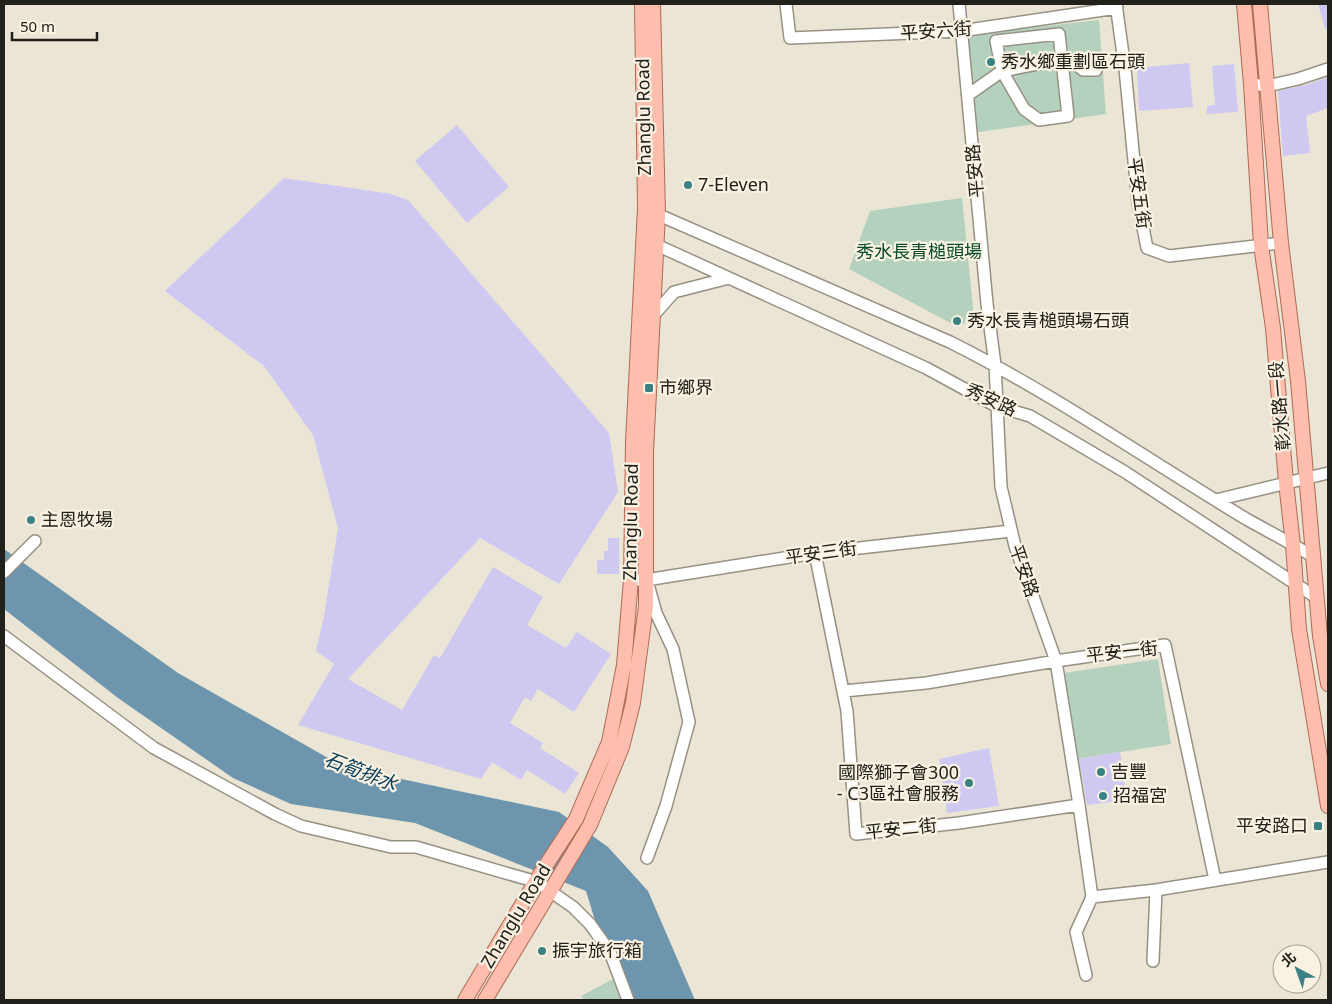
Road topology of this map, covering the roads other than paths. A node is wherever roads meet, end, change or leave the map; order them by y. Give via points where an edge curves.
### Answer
1 (642, 4) edge
2 (653, 4) edge
3 (786, 4) edge
4 (959, 4) edge
5 (1244, 4) edge
6 (1260, 4) edge
7 (1116, 6) edge
8 (961, 31) junction
9 (1063, 59) junction
10 (1328, 69) edge
11 (1096, 70) dead end
12 (1002, 71) junction
13 (1251, 84) junction
14 (1267, 86) junction
15 (968, 95) junction
16 (645, 208) junction
17 (658, 214) junction
18 (650, 242) junction
19 (1281, 243) junction
20 (1261, 245) junction
21 (729, 278) junction
22 (652, 317) junction
23 (995, 365) junction
24 (996, 406) junction
25 (1328, 473) edge
26 (1306, 479) junction
27 (1286, 482) junction
28 (1216, 500) junction
29 (1011, 531) junction
30 (35, 541) dead end
31 (1293, 545) junction
32 (815, 553) junction
33 (1314, 557) junction
34 (4, 572) edge
35 (631, 579) junction
36 (646, 580) junction
37 (1296, 585) junction
38 (1317, 598) junction
39 (1299, 629) junction
40 (4, 636) edge
41 (1320, 636) junction
42 (1328, 652) edge
43 (1056, 661) junction
44 (1328, 684) edge
45 (844, 691) junction
46 (1080, 805) junction
47 (1328, 806) edge
48 (647, 858) dead end
49 (1328, 862) edge
50 (538, 879) junction
51 (1215, 880) junction
52 (552, 888) junction
53 (1156, 890) junction
54 (1092, 898) junction
55 (1153, 961) dead end
56 (1086, 975) dead end
57 (465, 1000) edge
58 (485, 1000) edge
59 (628, 1000) edge

1 - 16 main road, Zhanglu Road
2 - 17 main road, Zhanglu Road
3 - 8 street, 平安六街 via 790,38
4 - 8 street, 平安路
5 - 13 main road, 彰水路一段
6 - 14 main road, 彰水路一段
7 - 8 street, 平安六街
7 - 20 street, 平安五街 via 1138,202 1147,248 1169,256
8 - 15 street, 平安路
9 - 11 street via 1071,60 1083,70
9 - 12 street
9 - 12 street via 1059,34 996,42
9 - 12 street via 1068,116 1040,120 1024,109
10 - 14 street
12 - 15 street
13 - 14 street
13 - 20 main road, 彰水路一段
14 - 19 main road, 彰水路一段
15 - 23 street, 平安路
16 - 17 street, 秀安路
16 - 18 main road, Zhanglu Road
17 - 18 main road, Zhanglu Road
17 - 23 street, 秀安路 via 950,342
18 - 21 street, 秀安路
18 - 22 main road, Zhanglu Road
18 - 35 main road, Zhanglu Road via 633,442
19 - 20 street, 平安五街
19 - 26 main road, 彰水路一段 via 1293,332
20 - 27 main road, 彰水路一段 via 1274,328
21 - 22 street via 674,292
21 - 24 street, 秀安路 via 926,368
22 - 36 main road, Zhanglu Road via 646,452
23 - 24 street, 平安路
23 - 28 street, 秀安路
24 - 29 street, 平安路 via 1001,487
24 - 37 street, 秀安路 via 1030,416 1125,472
25 - 26 street
26 - 27 street
26 - 33 main road, 彰水路一段
27 - 28 street
27 - 31 main road, 彰水路一段
28 - 31 street, 秀安路
29 - 32 street, 平安三街
29 - 43 street, 平安路
30 - 34 street
31 - 33 street, 秀安路
31 - 37 main road, 彰水路一段
32 - 36 street, 平安三街
32 - 45 street, 平安二街
33 - 38 main road, 彰水路一段
35 - 36 street, 平安三街
35 - 50 main road, Zhanglu Road via 624,665 610,742 576,819
36 - 48 street via 656,613 673,650 689,722 666,806
36 - 52 main road, Zhanglu Road via 646,606 633,703 622,747 590,825
37 - 38 street, 秀安路
37 - 39 main road, 彰水路一段
38 - 41 main road, 彰水路一段
39 - 41 street
39 - 47 main road, 彰水路一段
40 - 50 street via 154,748 292,822 391,847 416,847
41 - 42 street
41 - 44 main road, 彰水路一段
43 - 45 street, 平安一街 via 926,683
43 - 46 street, 平安路
43 - 51 street, 平安一街 via 1165,645
45 - 46 street, 平安二街 via 856,834
46 - 54 street, 平安路
49 - 51 street
50 - 52 street
50 - 57 main road, Zhanglu Road
51 - 53 street
52 - 58 main road, Zhanglu Road
52 - 59 street via 590,924 610,952
53 - 54 street
53 - 55 street
54 - 56 street via 1076,932

